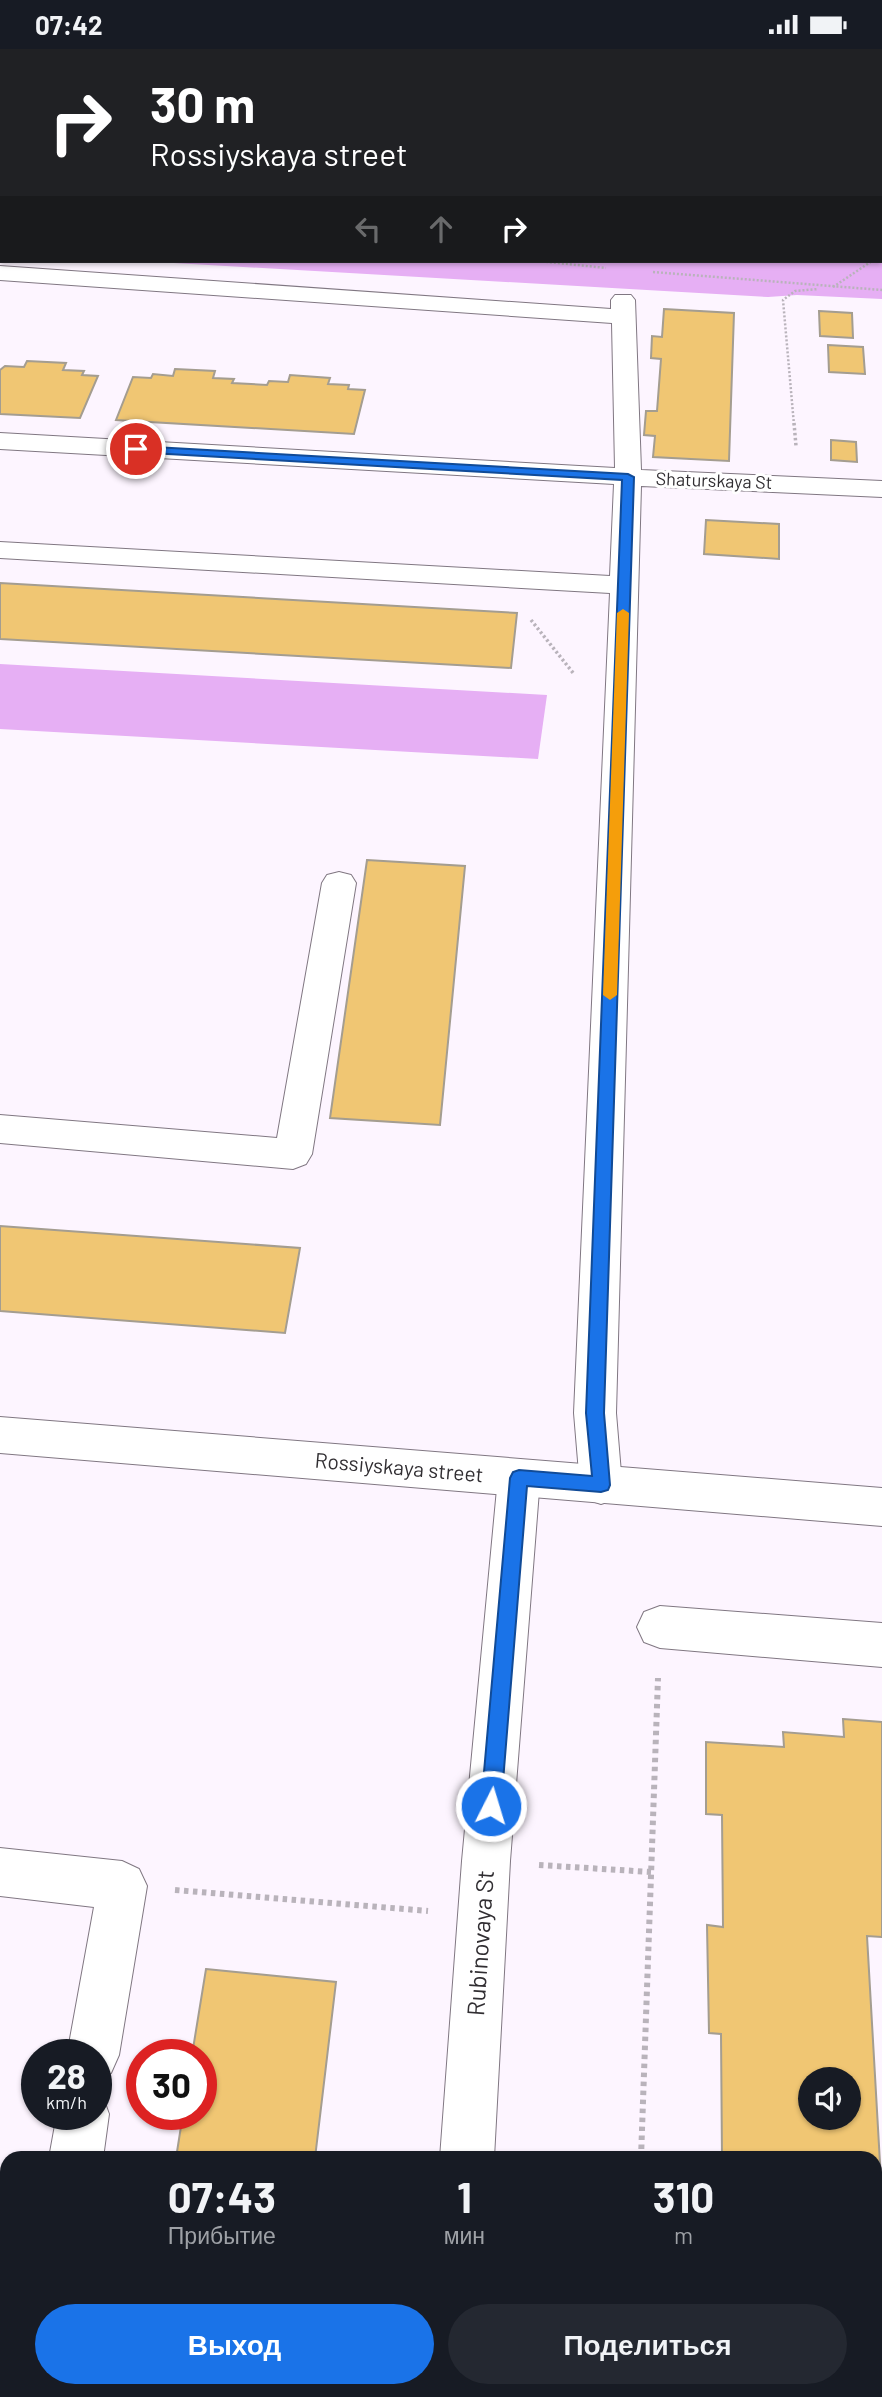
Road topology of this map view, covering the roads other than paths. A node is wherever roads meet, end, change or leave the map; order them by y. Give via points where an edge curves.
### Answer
1 (0, 273) edge
2 (0, 441) edge
3 (628, 477) junction
4 (882, 489) edge
5 (0, 550) edge
6 (624, 586) junction
7 (339, 883) dead end
8 (0, 1129) edge
9 (0, 1435) edge
10 (519, 1478) junction
11 (601, 1485) junction
12 (882, 1507) edge
13 (660, 1627) road end
14 (882, 1645) edge
15 (0, 1872) edge
16 (96, 2039) edge
17 (80, 2130) edge
18 (77, 2151) edge
19 (467, 2151) edge

1 - 3 street via 623,308
2 - 3 street, Shaturskaya St
3 - 4 street, Shaturskaya St
3 - 6 street
5 - 6 street
6 - 11 street via 595,1413
7 - 8 street via 293,1154
9 - 10 street, Rossiyskaya street
10 - 11 street, Rossiyskaya street
10 - 19 street, Rubinovaya St via 486,1861
11 - 12 street, Rossiyskaya street
13 - 14 street
15 - 16 street via 122,1886
17 - 18 street

